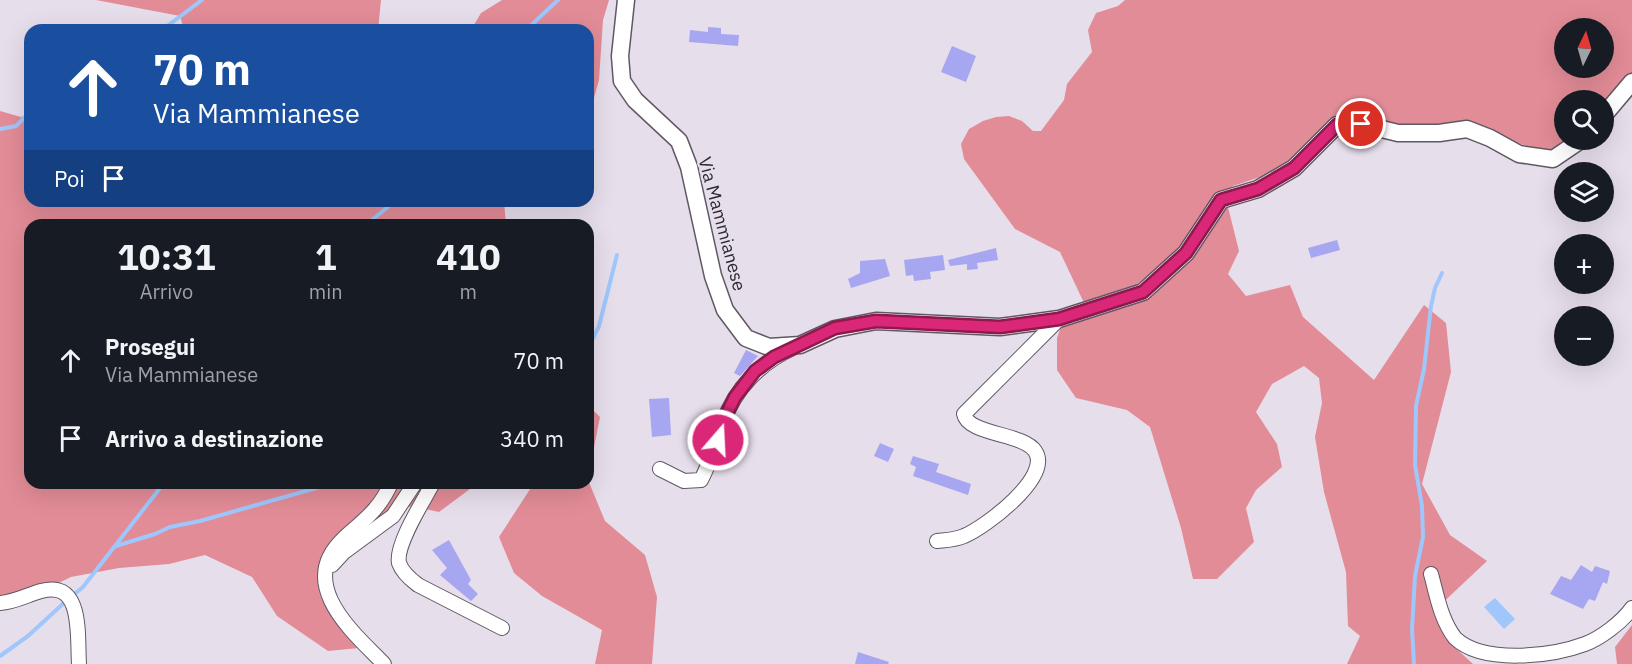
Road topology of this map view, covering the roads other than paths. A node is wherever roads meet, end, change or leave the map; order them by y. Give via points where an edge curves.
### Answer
1 (626, 0) edge
2 (1632, 82) edge
3 (1614, 103) edge
4 (1566, 150) edge
5 (1059, 319) junction
6 (800, 345) junction
7 (660, 469) dead end
8 (388, 489) edge
9 (411, 489) edge
10 (430, 489) edge
11 (937, 541) dead end
12 (1431, 574) dead end
13 (326, 581) junction
14 (0, 603) edge
15 (1632, 608) edge
16 (502, 628) dead end
17 (79, 664) edge
18 (384, 664) edge

1 - 6 main road, Via Mammianese via 620,56 622,81 635,100 679,141 725,310 746,338 769,347
2 - 3 main road
4 - 5 main road, Via Mammianese via 1553,159 1519,153 1467,129 1439,134 1398,133 1361,124 1337,125 1294,168 1258,189 1221,200 1186,253 1143,292
5 - 6 main road, Via Mammianese via 1000,327 876,321 835,328
5 - 11 street via 964,414 970,424 1035,450 1036,468 1017,500 985,524 964,536
6 - 7 street via 755,371 735,397 723,421 713,459 701,480 684,481
8 - 13 street via 383,501 337,545 327,566
9 - 13 street via 393,516 334,562
10 - 16 street via 400,548 399,565 418,585
12 - 15 street via 1444,618 1456,640 1474,653 1501,660 1528,660 1587,644
13 - 18 street via 340,618
14 - 17 street via 43,590 61,590 70,596 75,605

